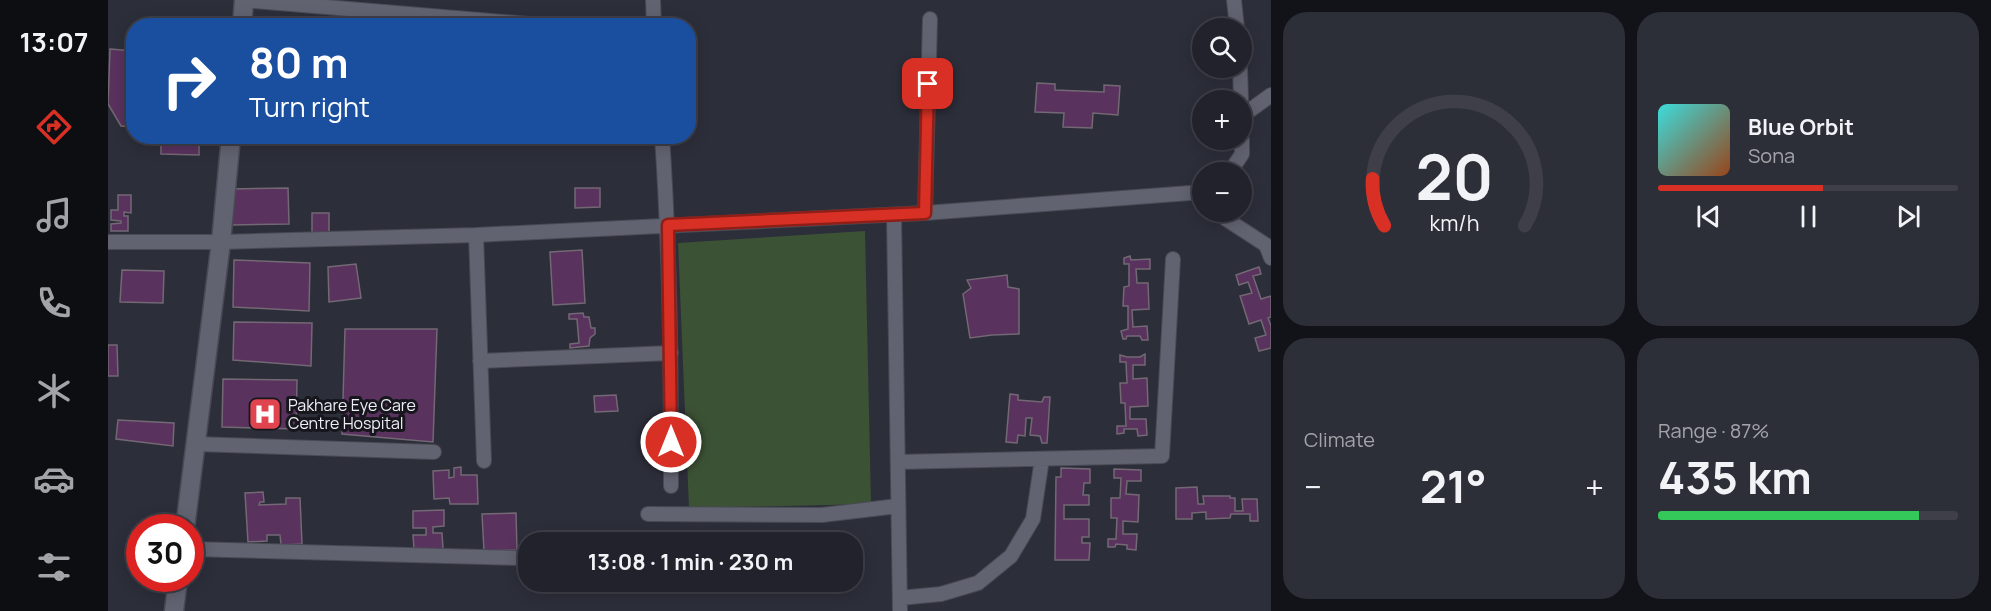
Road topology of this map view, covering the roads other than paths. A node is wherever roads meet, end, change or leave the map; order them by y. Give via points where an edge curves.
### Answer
1 (243, 0) edge
2 (653, 0) edge
3 (1234, 0) edge
4 (242, 18) edge
5 (457, 18) edge
6 (654, 18) edge
7 (1236, 18) edge
8 (930, 19) dead end
9 (1271, 95) edge
10 (1252, 109) edge
11 (230, 144) edge
12 (663, 144) edge
13 (1192, 193) edge
14 (925, 213) junction
15 (894, 215) junction
16 (1230, 222) edge
17 (668, 225) junction
18 (476, 235) junction
19 (108, 242) edge
20 (221, 242) junction
21 (1269, 249) edge
22 (1173, 259) dead end
23 (671, 353) junction
24 (480, 361) junction
25 (196, 444) junction
26 (434, 452) dead end
27 (1042, 459) junction
28 (484, 461) dead end
29 (898, 462) junction
30 (671, 486) dead end
31 (898, 506) junction
32 (187, 514) edge
33 (648, 514) dead end
34 (204, 549) edge
35 (518, 558) edge
36 (176, 592) edge
37 (900, 605) edge
38 (174, 611) edge

1 - 4 street
1 - 5 street
2 - 6 street
3 - 7 street
8 - 14 street
9 - 10 street
11 - 20 street
12 - 17 street
13 - 14 street
14 - 15 street
15 - 17 street
15 - 29 street
16 - 21 street
17 - 18 street
17 - 23 street
18 - 20 street
18 - 24 street
19 - 20 street
20 - 25 street
22 - 27 street via 1162,456
23 - 24 street
23 - 30 street
24 - 28 street
25 - 26 street
25 - 32 street
27 - 29 street
27 - 37 street via 1033,519 1011,556 978,583
29 - 31 street
31 - 33 street via 822,515
31 - 37 street
34 - 35 street
36 - 38 street

